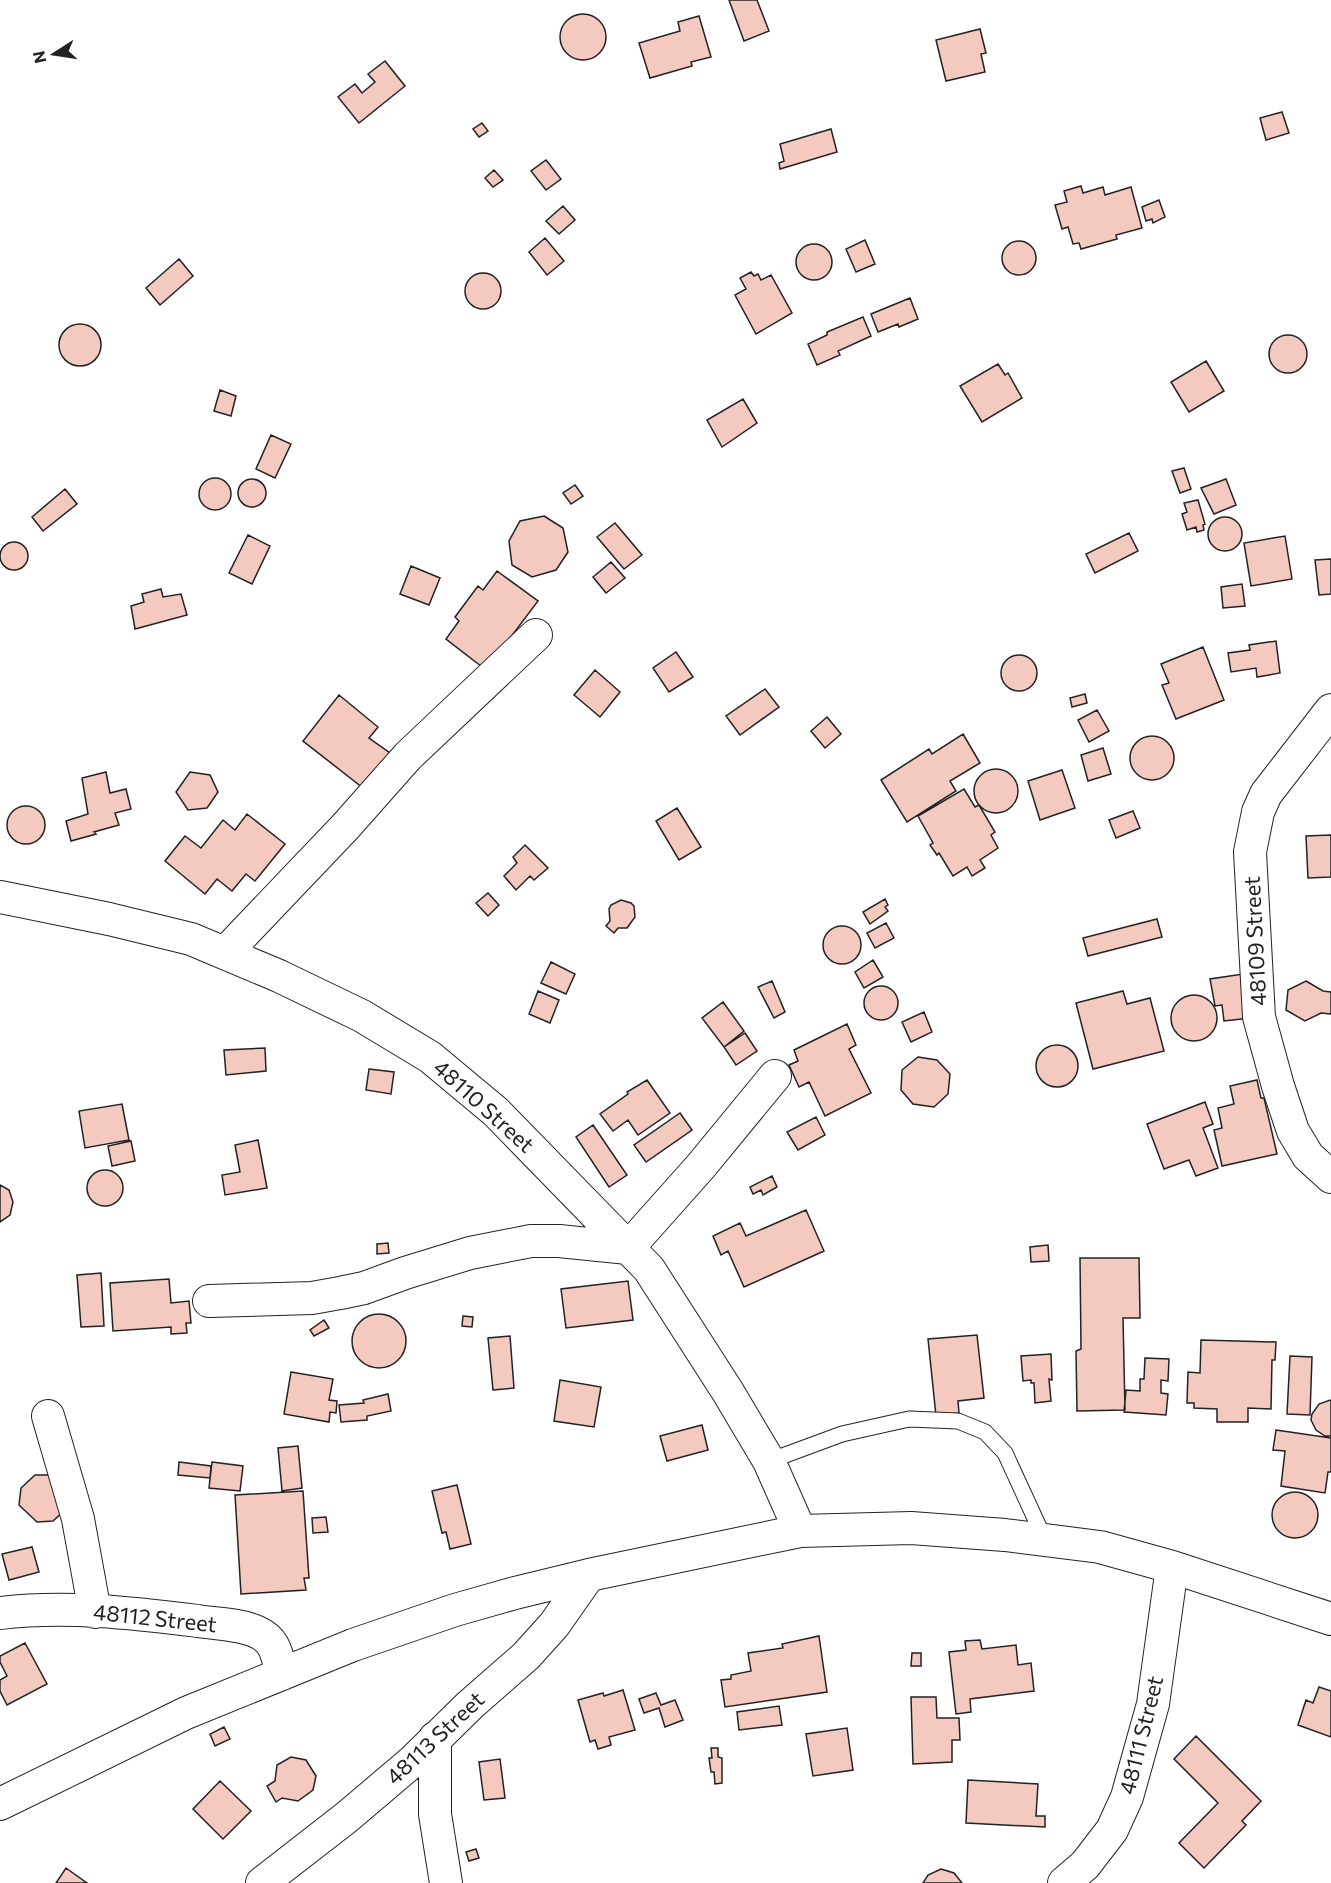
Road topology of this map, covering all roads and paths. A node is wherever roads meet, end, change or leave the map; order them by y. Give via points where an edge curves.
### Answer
1 (536, 634) dead end
2 (1331, 710) edge
3 (0, 897) edge
4 (225, 953) junction
5 (776, 1076) dead end
6 (1331, 1177) edge
7 (628, 1248) junction
8 (209, 1301) dead end
9 (48, 1416) dead end
10 (769, 1461) junction
11 (801, 1531) junction
12 (1045, 1540) junction
13 (1172, 1567) junction
14 (590, 1575) junction
15 (95, 1612) junction
16 (0, 1613) edge
17 (1331, 1619) edge
18 (282, 1674) junction
19 (435, 1738) junction
20 (0, 1804) edge
21 (262, 1883) edge
22 (446, 1883) edge
23 (1064, 1883) edge

1 - 4 street via 408,756
2 - 6 street, 48109 Street via 1266,794 1250,852 1259,1017 1293,1131 1308,1156
3 - 4 street, 48110 Street via 191,939
4 - 7 street, 48110 Street via 362,1016 430,1057 496,1112
5 - 7 street
7 - 8 street via 531,1240 470,1253 339,1293 312,1298
7 - 10 street, 48110 Street via 648,1269
9 - 15 street via 78,1519
10 - 11 street, 48110 Street
10 - 12 lane via 842,1434 909,1419 958,1421 985,1432 1005,1453
11 - 12 street via 911,1528
11 - 14 street
12 - 13 street via 1100,1547
13 - 17 street
13 - 23 street, 48111 Street via 1153,1704 1127,1797 1112,1830
14 - 18 street via 455,1610
14 - 19 street, 48113 Street via 526,1656
15 - 16 street, 48112 Street via 54,1609
15 - 18 street, 48112 Street via 160,1616 258,1632 274,1645
18 - 20 street via 186,1713
19 - 21 street, 48113 Street via 355,1810
19 - 22 street via 435,1814

